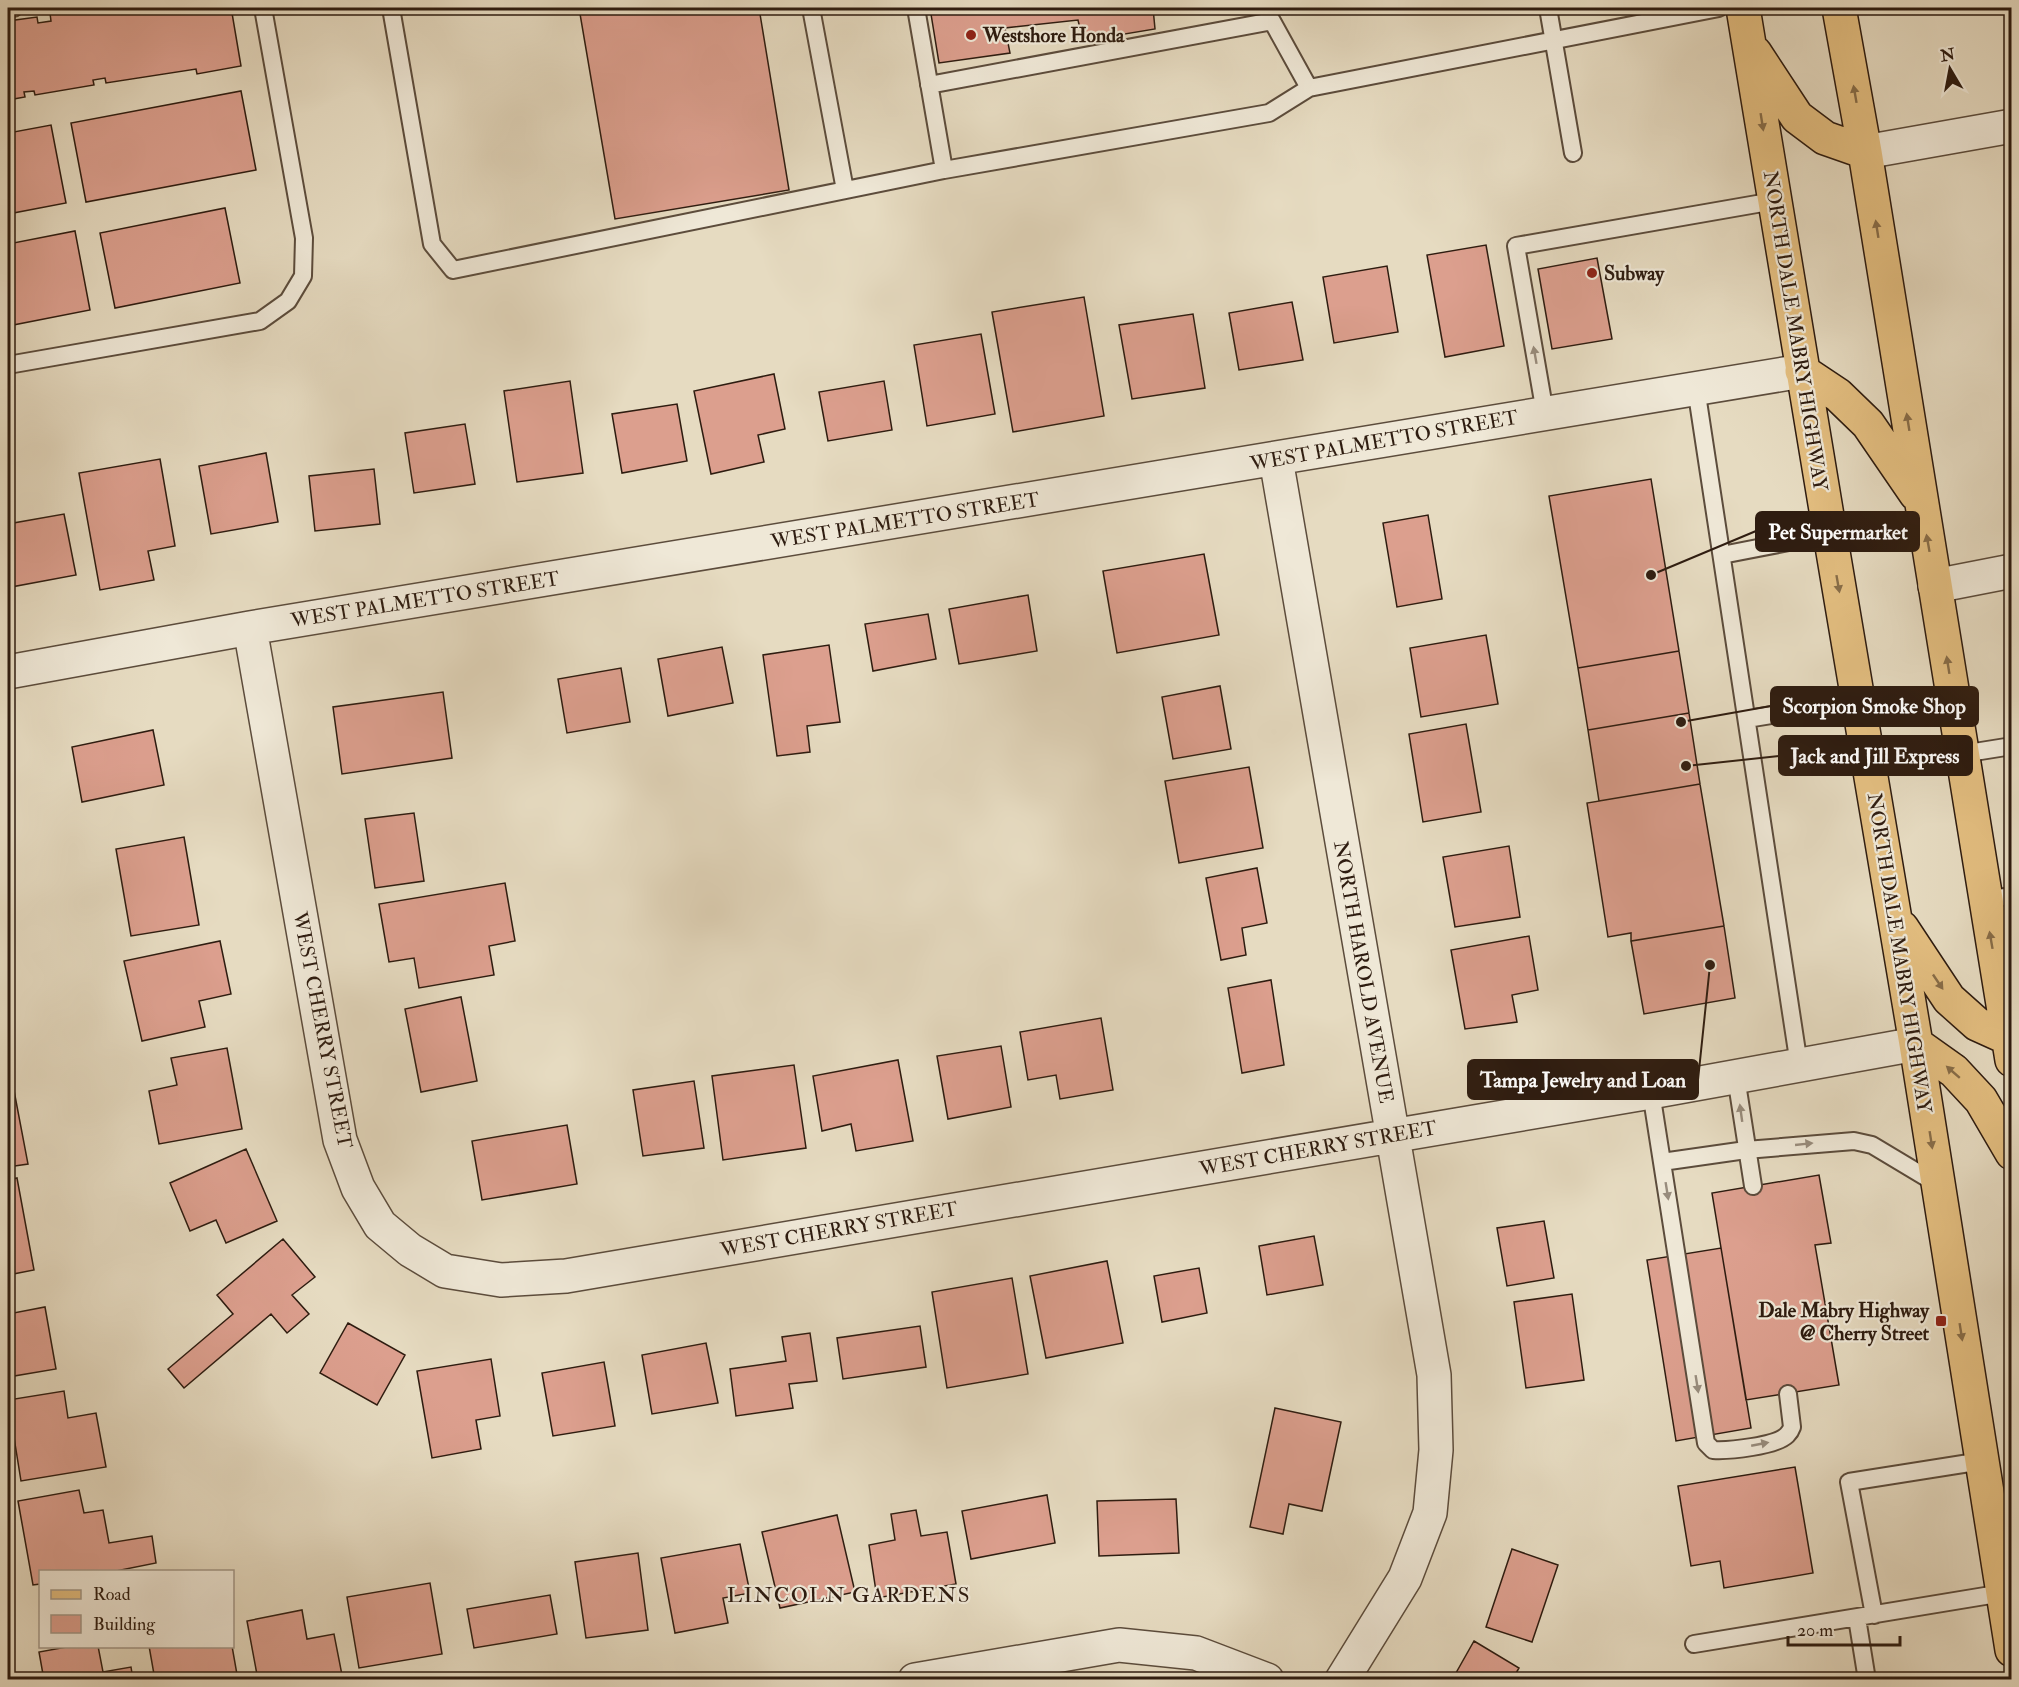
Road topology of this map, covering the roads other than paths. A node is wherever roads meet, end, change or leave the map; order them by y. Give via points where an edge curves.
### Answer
1 (14, 8) edge
2 (263, 8) edge
3 (391, 8) edge
4 (812, 8) edge
5 (915, 8) edge
6 (1548, 8) edge
7 (1719, 8) edge
8 (1743, 8) edge
9 (1839, 8) edge
10 (8, 9) edge
11 (1552, 40) junction
12 (1749, 44) junction
13 (929, 85) junction
14 (1309, 88) junction
15 (2012, 126) edge
16 (1865, 152) junction
17 (1573, 153) dead end
18 (944, 170) junction
19 (845, 190) junction
20 (1774, 201) junction
21 (8, 365) edge
22 (1802, 371) junction
23 (1696, 388) junction
24 (1545, 413) junction
25 (1276, 459) junction
26 (1921, 500) junction
27 (1830, 534) junction
28 (1722, 555) junction
29 (2012, 571) edge
30 (1935, 586) junction
31 (250, 628) junction
32 (8, 672) edge
33 (1858, 701) junction
34 (1747, 719) junction
35 (2012, 746) edge
36 (1962, 754) junction
37 (1998, 898) edge
38 (1894, 916) junction
39 (1916, 1044) junction
40 (2010, 1045) edge
41 (1799, 1065) junction
42 (1736, 1077) junction
43 (1651, 1092) junction
44 (1392, 1135) junction
45 (1746, 1150) junction
46 (2012, 1153) edge
47 (1662, 1161) junction
48 (1938, 1185) junction
49 (1753, 1186) dead end
50 (1788, 1394) dead end
51 (1982, 1461) junction
52 (2002, 1593) junction
53 (1874, 1616) junction
54 (1857, 1618) junction
55 (1694, 1644) dead end
56 (2012, 1650) edge
57 (915, 1680) edge
58 (1267, 1680) edge
59 (1342, 1680) edge
60 (1867, 1680) edge

1 - 10 lane
2 - 21 lane via 304,238 303,276 288,301 260,321
3 - 19 lane via 432,244 453,270
4 - 19 lane
5 - 13 lane
6 - 11 lane
7 - 11 lane
8 - 12 main road, NORTH DALE MABRY HIGHWAY
16 -> 9 main road
11 - 14 lane
11 - 17 lane
12 - 16 main road via 1797,117 1825,138
12 -> 20 main road, NORTH DALE MABRY HIGHWAY
13 - 14 lane via 1272,21
13 - 18 lane
14 - 18 lane via 1269,113
15 - 16 street
26 -> 16 main road
18 - 19 lane
20 - 22 main road, NORTH DALE MABRY HIGHWAY
24 -> 20 lane via 1516,246
22 - 23 street, WEST PALMETTO STREET
22 - 26 main road via 1838,394 1868,424
22 - 27 main road, NORTH DALE MABRY HIGHWAY
23 - 24 street, WEST PALMETTO STREET
23 - 28 lane
24 - 25 street, WEST PALMETTO STREET
25 - 31 street, WEST PALMETTO STREET
25 - 44 street, NORTH HAROLD AVENUE
30 -> 26 main road
27 - 28 lane
27 -> 33 main road, NORTH DALE MABRY HIGHWAY
28 - 34 lane
29 - 30 street
36 -> 30 main road
31 - 32 street, WEST PALMETTO STREET
31 - 44 street, WEST CHERRY STREET via 340,1140 358,1188 380,1225 410,1250 445,1271 501,1280 566,1276
33 - 34 lane
33 - 38 main road, NORTH DALE MABRY HIGHWAY
34 - 41 lane
35 - 36 lane
36 - 37 main road
40 -> 37 main road
38 - 39 main road, NORTH DALE MABRY HIGHWAY
38 -> 40 main road via 1949,999 1977,1024
39 - 41 street, WEST CHERRY STREET
46 -> 39 main road via 1981,1100 1954,1071
39 -> 48 main road, NORTH DALE MABRY HIGHWAY
41 - 42 street, WEST CHERRY STREET
42 - 43 street, WEST CHERRY STREET
45 -> 42 lane
43 - 44 street, WEST CHERRY STREET
43 - 47 lane
44 - 59 street, NORTH HAROLD AVENUE via 1434,1375 1437,1450 1430,1513 1405,1578
45 - 47 lane
45 -> 48 lane via 1854,1141 1872,1145
45 - 49 lane
47 -> 50 lane via 1706,1443 1713,1450 1726,1451 1786,1436 1792,1427
48 -> 51 main road, NORTH DALE MABRY HIGHWAY
51 - 52 main road, NORTH DALE MABRY HIGHWAY
51 - 53 lane via 1849,1482
52 - 53 lane
52 - 56 main road, NORTH DALE MABRY HIGHWAY
53 - 54 lane
54 - 55 lane
54 - 60 lane
57 - 58 street via 1119,1645 1196,1653

